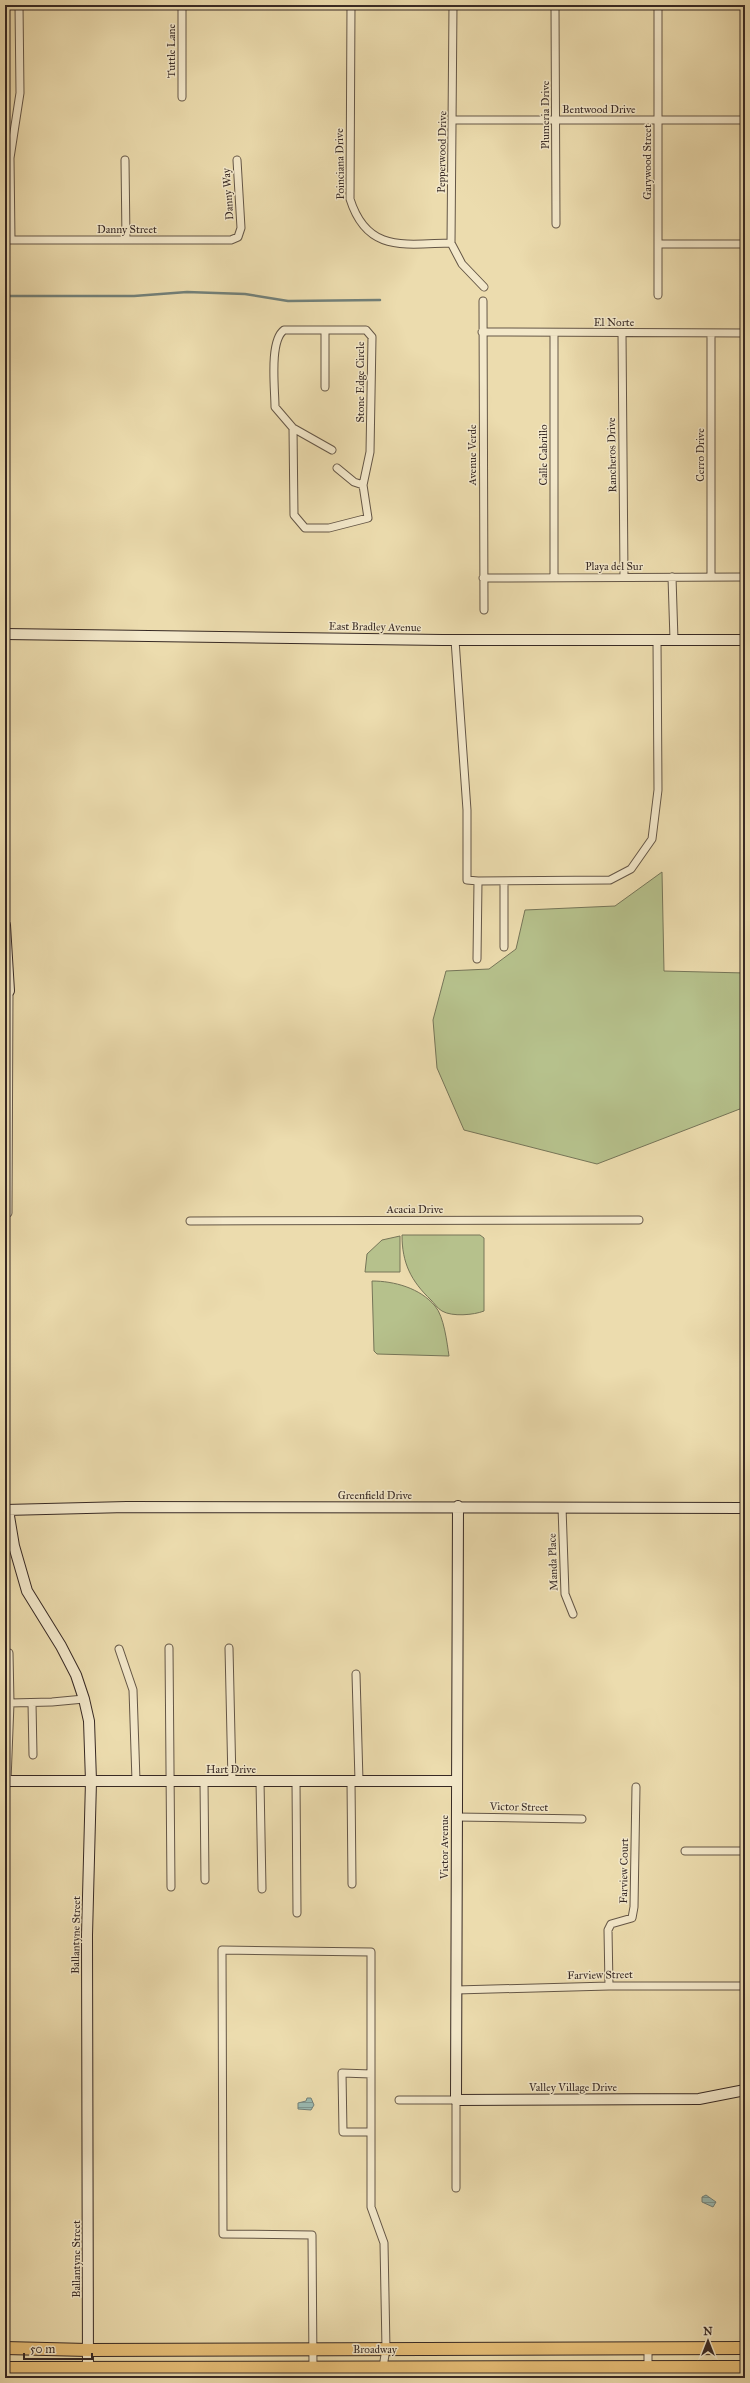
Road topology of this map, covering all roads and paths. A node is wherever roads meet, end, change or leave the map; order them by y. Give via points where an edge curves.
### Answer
1 (19, 5) edge
2 (182, 5) edge
3 (350, 5) edge
4 (454, 5) edge
5 (555, 5) edge
6 (658, 5) edge
7 (182, 97) dead end
8 (454, 120) junction
9 (556, 120) junction
10 (658, 120) junction
11 (745, 120) edge
12 (125, 160) dead end
13 (237, 160) dead end
14 (556, 224) dead end
15 (242, 228) joint
16 (8, 240) edge
17 (126, 240) junction
18 (451, 243) junction
19 (658, 244) junction
20 (745, 244) edge
21 (484, 287) dead end
22 (658, 295) dead end
23 (483, 302) dead end
24 (325, 330) junction
25 (482, 332) junction
26 (554, 333) junction
27 (622, 333) junction
28 (711, 333) junction
29 (745, 333) edge
30 (325, 388) dead end
31 (293, 428) junction
32 (332, 450) dead end
33 (337, 468) dead end
34 (363, 485) junction
35 (554, 577) junction
36 (624, 577) junction
37 (672, 577) junction
38 (711, 577) junction
39 (745, 577) edge
40 (483, 578) junction
41 (484, 610) dead end
42 (5, 634) edge
43 (455, 640) junction
44 (657, 640) junction
45 (674, 640) junction
46 (745, 640) edge
47 (504, 881) junction
48 (478, 882) junction
49 (5, 931) edge
50 (504, 948) dead end
51 (477, 959) dead end
52 (7, 991) edge
53 (8, 1213) dead end
54 (639, 1220) dead end
55 (190, 1221) dead end
56 (458, 1506) junction
57 (562, 1507) junction
58 (745, 1508) edge
59 (6, 1510) edge
60 (573, 1614) dead end
61 (169, 1648) dead end
62 (229, 1648) dead end
63 (119, 1649) dead end
64 (5, 1653) edge
65 (356, 1674) dead end
66 (84, 1699) junction
67 (10, 1703) junction
68 (32, 1703) junction
69 (33, 1755) dead end
70 (6, 1781) edge
71 (91, 1781) junction
72 (136, 1781) junction
73 (170, 1781) junction
74 (204, 1781) junction
75 (232, 1781) junction
76 (260, 1781) junction
77 (296, 1781) junction
78 (355, 1781) junction
79 (456, 1781) junction
80 (636, 1787) dead end
81 (456, 1817) junction
82 (582, 1819) dead end
83 (685, 1851) dead end
84 (745, 1851) edge
85 (204, 1880) dead end
86 (352, 1884) dead end
87 (170, 1888) dead end
88 (262, 1889) dead end
89 (297, 1913) dead end
90 (609, 1986) junction
91 (745, 1986) edge
92 (456, 1990) junction
93 (371, 2074) junction
94 (745, 2090) edge
95 (399, 2100) dead end
96 (456, 2100) junction
97 (371, 2132) junction
98 (456, 2188) dead end
99 (5, 2348) edge
100 (648, 2348) junction
101 (745, 2348) edge
102 (312, 2349) junction
103 (386, 2349) junction
104 (88, 2350) junction
105 (314, 2367) junction
106 (383, 2367) junction
107 (745, 2367) edge
108 (5, 2368) edge
109 (88, 2373) edge
110 (648, 2373) edge

1 - 16 street via 20,93 10,158
2 - 7 street, Tuttle Lane
3 - 18 street, Poinciana Drive via 350,199 354,211 362,227 382,240 399,244
4 - 8 street, Pepperwood Drive
5 - 9 street, Plumeria Drive
6 - 10 street, Garywood Street
8 - 9 street, Bentwood Drive
8 - 18 street, Pepperwood Drive
9 - 10 street, Bentwood Drive
9 - 14 street, Plumeria Drive
10 - 11 street, Bentwood Drive
10 - 19 street, Garywood Street
12 - 17 street
13 - 15 street, Danny Way
15 - 17 street, Danny Street via 238,237 231,240
16 - 17 street, Danny Street
18 - 21 street, Pepperwood Drive via 462,264
19 - 20 street
19 - 22 street, Garywood Street
23 - 25 street
24 - 30 street
24 - 31 street, Stone Edge Circle via 284,330 278,334 275,345 275,408
24 - 34 street, Stone Edge Circle via 366,330 372,337 369,459
25 - 26 street, El Norte
25 - 40 street, Avenue Verde
26 - 27 street, El Norte
26 - 35 street, Calle Cabrillo
27 - 28 street, El Norte
27 - 36 street, Rancheros Drive
28 - 29 street, El Norte
28 - 38 street, Cerro Drive
31 - 32 street
31 - 34 street via 294,515 299,524 305,528 329,528 368,518
33 - 34 street via 354,482
35 - 36 street, Playa del Sur
35 - 40 street, Playa del Sur
36 - 37 street, Playa del Sur
37 - 38 street, Playa del Sur
37 - 45 street
38 - 39 street, Playa del Sur
40 - 41 street, Avenue Verde
42 - 43 main road, East Bradley Avenue
43 - 44 main road, East Bradley Avenue
43 - 48 street via 467,803 467,880
44 - 45 main road, East Bradley Avenue
44 - 47 street via 658,790 652,839 631,869 610,880
45 - 46 main road, East Bradley Avenue
47 - 48 street
47 - 50 street
48 - 51 street
49 - 52 main road
52 - 53 street
54 - 55 street, Acacia Drive
56 - 57 main road, Greenfield Drive
56 - 59 main road, Greenfield Drive via 127,1506
56 - 79 main road, Victor Avenue
57 - 58 main road, Greenfield Drive
57 - 60 street, Manda Place via 565,1594
59 - 66 main road, Ballantyne Street via 27,1592 61,1646
61 - 73 street
62 - 75 street
63 - 72 street via 133,1690
64 - 67 street via 9,1653
65 - 78 street
66 - 68 street
66 - 71 main road, Ballantyne Street via 89,1721
67 - 68 street
67 - 70 street
68 - 69 street
70 - 71 main road, Hart Drive
71 - 72 main road, Hart Drive
71 - 104 main road, Ballantyne Street via 87,1934
72 - 73 main road, Hart Drive
73 - 74 main road, Hart Drive
73 - 87 street
74 - 75 main road, Hart Drive
74 - 85 street
75 - 76 main road, Hart Drive
76 - 77 main road, Hart Drive
76 - 88 street
77 - 78 main road, Hart Drive
77 - 89 street
78 - 79 main road, Hart Drive
78 - 86 street
79 - 81 main road, Victor Avenue
80 - 90 street, Farview Court via 634,1907 632,1918 610,1924 608,1930
81 - 82 street, Victor Street
81 - 92 main road, Victor Avenue
83 - 84 street
90 - 91 street, Farview Street
90 - 92 street, Farview Street
92 - 96 main road, Victor Avenue
93 - 97 street
93 - 97 street via 342,2074 342,2132
93 - 102 street via 371,1952 222,1950 223,2234 312,2235
94 - 96 main road, Valley Village Drive via 699,2099
95 - 96 street, Valley Village Drive
96 - 98 street, Victor Avenue
97 - 103 street via 372,2207 384,2243
99 - 104 main road, Broadway
100 - 101 main road, Broadway
100 - 103 main road, Broadway
100 - 110 street
102 - 103 main road, Broadway
102 - 104 main road, Broadway
102 - 105 street
103 - 106 street
104 - 109 main road, Ballantyne Street
105 - 106 main road, Broadway
105 - 109 main road, Broadway
106 - 110 main road, Broadway
107 - 110 main road, Broadway
108 - 109 main road, Broadway

